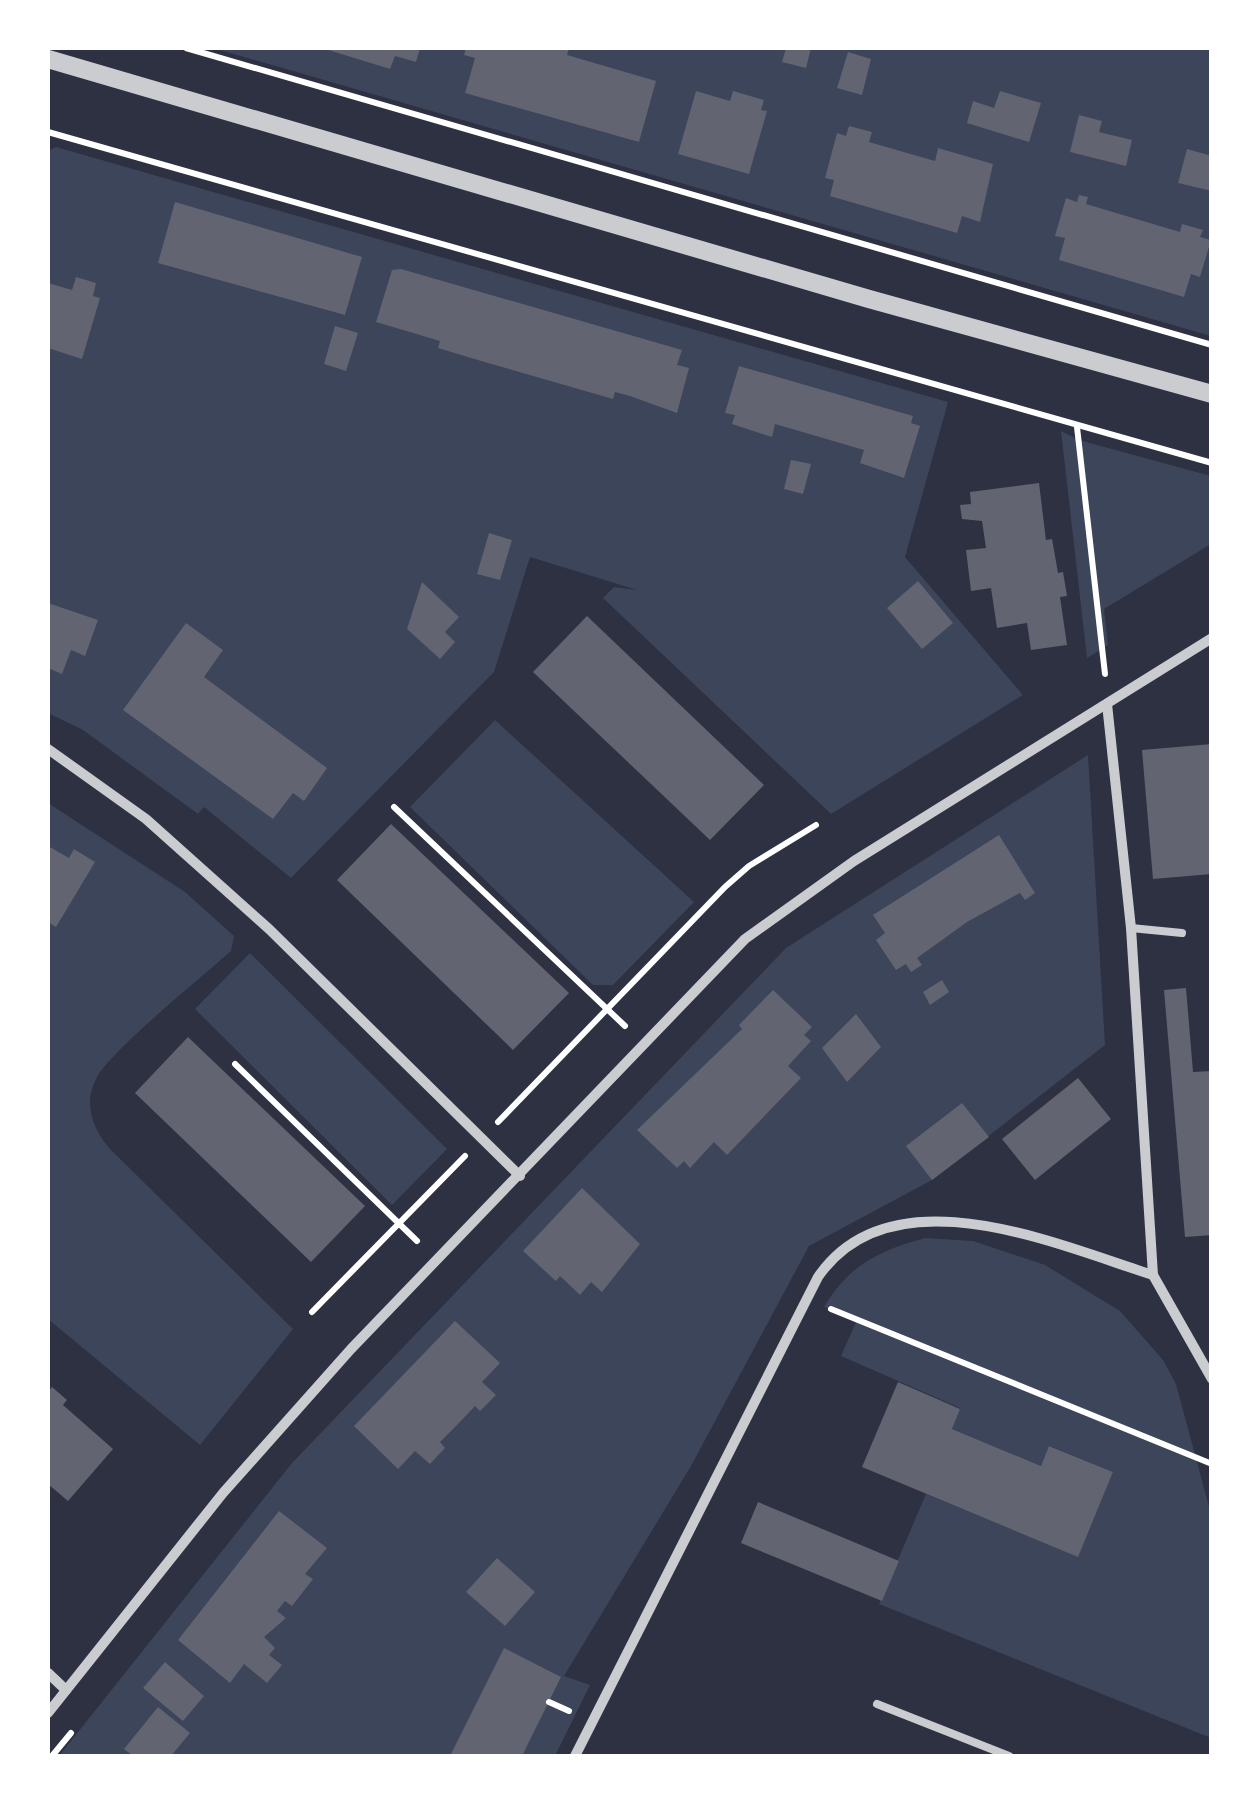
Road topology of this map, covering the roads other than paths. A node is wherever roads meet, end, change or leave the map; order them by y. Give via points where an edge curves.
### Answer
1 (48, 59) edge
2 (1212, 394) edge
3 (1212, 638) edge
4 (1107, 704) junction
5 (48, 749) edge
6 (1132, 928) junction
7 (1182, 933) dead end
8 (520, 1176) junction
9 (1154, 1275) junction
10 (1212, 1378) edge
11 (48, 1673) edge
12 (66, 1690) junction
13 (877, 1704) dead end
14 (48, 1713) edge
15 (575, 1756) edge
16 (1009, 1756) edge

1 - 2 street
3 - 4 street
4 - 6 street
4 - 8 street via 854,861 745,939
5 - 8 street via 146,819 269,928
6 - 7 lane
6 - 9 street
8 - 12 street via 223,1493
9 - 10 street
9 - 15 street via 1017,1233 941,1220 904,1224 854,1242 826,1265
11 - 12 street
12 - 14 street
13 - 16 lane

